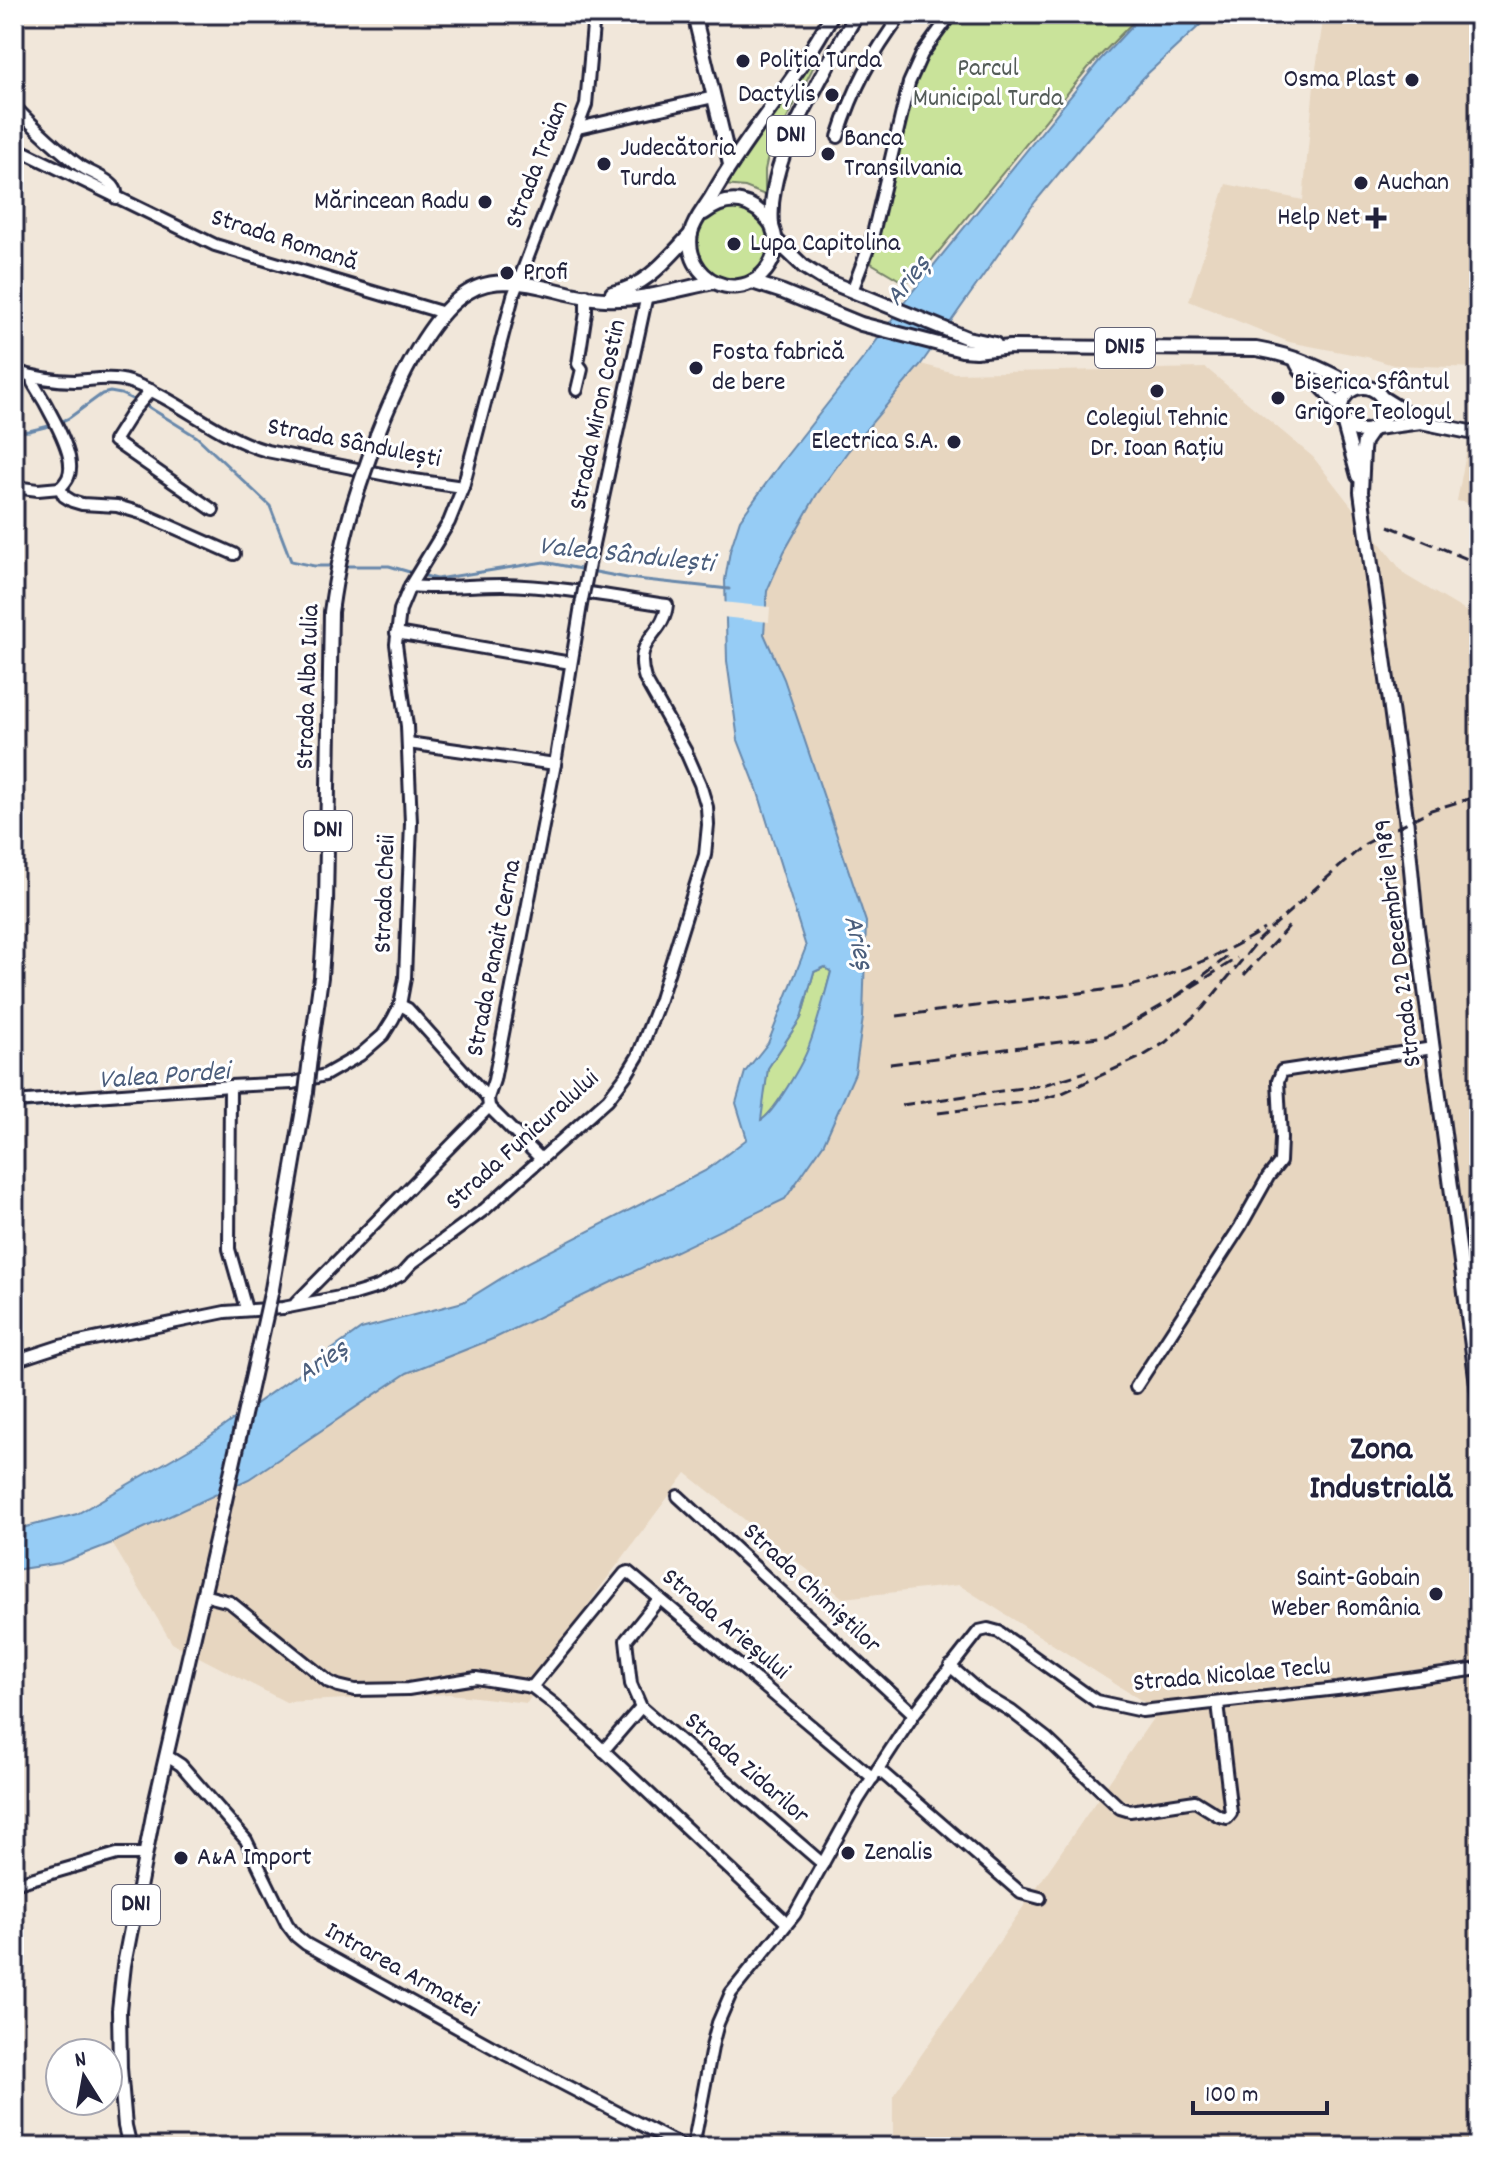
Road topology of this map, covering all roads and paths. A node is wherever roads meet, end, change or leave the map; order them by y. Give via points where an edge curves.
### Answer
1 (594, 14) edge
2 (694, 14) edge
3 (832, 14) edge
4 (857, 14) edge
5 (902, 14) edge
6 (951, 14) edge
7 (714, 97) junction
8 (14, 106) edge
9 (578, 128) junction
10 (838, 137) dead end
11 (14, 147) edge
12 (730, 164) junction
13 (116, 198) junction
14 (702, 214) junction
15 (772, 225) junction
16 (691, 234) junction
17 (776, 240) junction
18 (518, 282) junction
19 (714, 282) junction
20 (752, 282) junction
21 (852, 291) junction
22 (647, 295) junction
23 (588, 296) junction
24 (444, 313) junction
25 (964, 344) junction
26 (1296, 361) junction
27 (14, 371) edge
28 (32, 376) junction
29 (1356, 387) junction
30 (151, 390) junction
31 (577, 390) dead end
32 (1384, 399) junction
33 (1341, 411) junction
34 (1421, 422) junction
35 (1374, 429) junction
36 (1479, 434) edge
37 (1360, 482) junction
38 (14, 487) edge
39 (463, 487) junction
40 (60, 488) junction
41 (213, 510) dead end
42 (593, 544) joint
43 (234, 554) dead end
44 (412, 583) junction
45 (396, 633) junction
46 (571, 663) junction
47 (408, 743) junction
48 (555, 764) junction
49 (400, 1005) junction
50 (1433, 1048) junction
51 (230, 1086) junction
52 (14, 1102) edge
53 (488, 1103) junction
54 (541, 1159) junction
55 (295, 1304) junction
56 (246, 1309) junction
57 (14, 1361) edge
58 (1477, 1375) edge
59 (1136, 1387) dead end
60 (1479, 1399) edge
61 (678, 1496) dead end
62 (203, 1595) junction
63 (659, 1599) junction
64 (950, 1666) junction
65 (1479, 1669) edge
66 (532, 1687) junction
67 (1218, 1703) junction
68 (641, 1707) junction
69 (914, 1714) junction
70 (603, 1751) junction
71 (167, 1756) junction
72 (876, 1773) junction
73 (146, 1854) junction
74 (823, 1864) junction
75 (14, 1884) edge
76 (1040, 1898) dead end
77 (787, 1923) junction
78 (130, 2147) edge
79 (684, 2147) edge
80 (693, 2147) edge

1 - 9 street, Strada Traian via 589,89
2 - 7 main road
3 - 12 main road, DN1
4 - 15 main road, DN1 via 785,150 773,193
5 - 10 street via 871,56
6 - 21 street via 909,83 872,238
7 - 9 street
7 - 12 main road
8 - 13 street, Strada Romană via 65,155 111,184
9 - 18 street, Strada Traian
11 - 13 street, Strada Romană
12 - 14 main road, DN1
13 - 24 street, Strada Romană via 215,245
14 - 15 main road via 726,201 740,201
14 - 16 main road, DN1
15 - 17 main road, DN1
16 - 19 main road via 694,262
16 - 23 main road, DN1 via 642,283
17 - 20 main road via 771,265
17 - 21 main road, DN15 via 804,267
18 - 23 main road, Strada Alba Iulia / DN1
18 - 24 main road, Strada Alba Iulia / DN1 via 470,290
18 - 39 street, Strada Traian
19 - 20 main road, DN1
19 - 22 main road, DN1
20 - 25 main road, DN15 via 861,324
21 - 25 main road, DN15
22 - 23 main road, DN1
22 - 42 street, Strada Miron Costin
23 - 31 street
24 - 62 main road, Strada Alba Iulia / DN1, bridge via 407,370 377,435 337,571 331,612 326,904 306,1092 272,1289
25 - 26 main road, DN15 via 1232,348 1277,353
26 - 29 main road, DN15 via 1313,364
26 - 33 main road
27 - 28 street, Strada Sândulești
28 - 30 street, Strada Sândulești via 113,379
28 - 40 street via 69,455 69,476
29 - 32 main road, DN15 via 1376,390
29 - 33 main road via 1346,394
30 - 39 street, Strada Sândulești via 246,445
30 - 41 street via 114,440
32 - 34 main road, DN15
32 - 35 main road via 1384,419
33 - 35 main road via 1357,431
33 - 37 main road, Strada 22 Decembrie 1989
34 - 35 main road, DN15
34 - 36 main road, DN15
35 - 37 main road, Strada 22 Decembrie 1989 via 1364,442
37 - 50 main road, Strada 22 Decembrie 1989
38 - 40 street
39 - 44 street, Strada Cheii via 449,522
40 - 43 street via 72,501 141,513
42 - 46 street, Strada Panait Cerna, bridge
44 - 45 street, Strada Cheii
44 - 54 street, Strada Funicuralului via 431,588 547,588 667,605 647,642 641,668 700,784 707,807 705,855 638,1056 608,1099
45 - 46 street
45 - 47 street, Strada Cheii
46 - 48 street, Strada Panait Cerna
47 - 48 street
47 - 49 street, Strada Cheii via 411,823
48 - 53 street, Strada Panait Cerna
49 - 51 street, Strada Cheii via 383,1035 325,1075 293,1083
49 - 53 street
50 - 58 main road, Strada 22 Decembrie 1989
50 - 59 street via 1282,1071 1280,1162
51 - 52 street, Strada Cheii
51 - 56 street via 229,1249
53 - 54 street
53 - 55 street
54 - 55 street, Strada Funicuralului via 402,1274 355,1294
55 - 56 street, Strada Funicuralului
56 - 57 street, Strada Funicuralului via 60,1346
58 - 60 main road, Strada 22 Decembrie 1989
61 - 69 street, Strada Chimiștilor
62 - 66 street via 230,1602 338,1686 408,1689 476,1678
62 - 71 main road, DN1
63 - 66 street, Strada Arieșului via 625,1573
63 - 68 street via 626,1640 631,1684
63 - 72 street, Strada Arieșului
64 - 67 street, Strada Nicolae Teclu via 979,1631 988,1629 1102,1704 1142,1711
64 - 67 street via 1046,1738 1120,1808 1130,1811 1195,1801 1219,1816 1230,1816
64 - 69 street, Strada Nicolae Teclu
65 - 67 street, Strada Nicolae Teclu
66 - 70 street
68 - 70 street
68 - 74 street, Strada Zidarilor
69 - 72 street, Strada Nicolae Teclu
70 - 77 street
71 - 73 main road, DN1
71 - 79 street, Intrarea Armatei via 181,1765 246,1840 287,1924 306,1944
72 - 74 street, Strada Nicolae Teclu
72 - 76 street, Strada Arieșului via 1021,1893
73 - 75 street via 117,1854
73 - 78 main road, DN1 via 119,2010
74 - 77 street, Strada Nicolae Teclu
77 - 80 street, Strada Nicolae Teclu via 731,1993 718,2023

